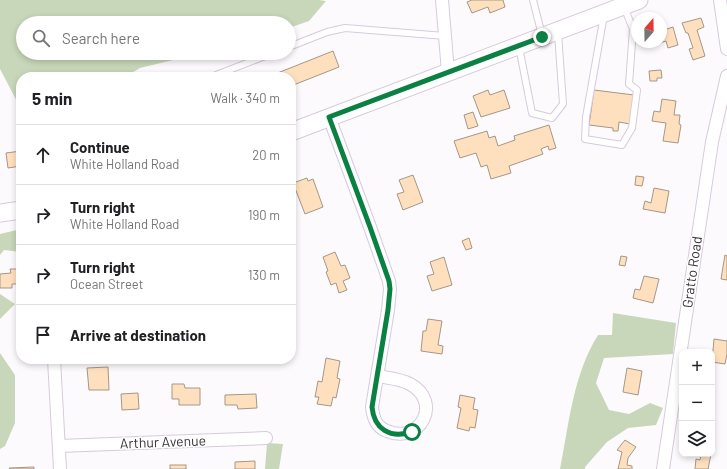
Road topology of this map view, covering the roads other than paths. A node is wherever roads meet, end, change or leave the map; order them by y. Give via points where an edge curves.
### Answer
1 (442, 0) edge
2 (533, 0) edge
3 (720, 0) edge
4 (631, 2) edge
5 (604, 13) junction
6 (550, 34) junction
7 (445, 36) junction
8 (296, 44) edge
9 (518, 46) junction
10 (727, 49) edge
11 (255, 60) edge
12 (225, 72) edge
13 (448, 72) junction
14 (727, 76) edge
15 (329, 117) junction
16 (296, 130) edge
17 (16, 211) edge
18 (0, 213) edge
19 (54, 364) edge
20 (378, 376) junction
21 (266, 438) dead end
22 (59, 446) junction
23 (60, 469) edge
24 (663, 469) edge

1 - 7 street
2 - 6 lane
3 - 10 street
4 - 5 main road
4 - 5 lane via 633,28 629,84 637,90 632,128 622,145 585,139 586,117
5 - 6 main road
6 - 9 main road
6 - 9 lane via 563,104 552,118 532,113
7 - 8 lane via 345,28
7 - 13 street
9 - 13 main road
11 - 12 lane
13 - 15 main road
14 - 24 street, Gratto Road via 712,142
15 - 16 main road
15 - 20 street via 389,281 388,310
17 - 18 main road
19 - 22 street
20 - 20 street via 372,407 376,424 393,434 403,435 412,432 424,417 427,408 425,399 410,384
21 - 22 street, Arthur Avenue
22 - 23 street

